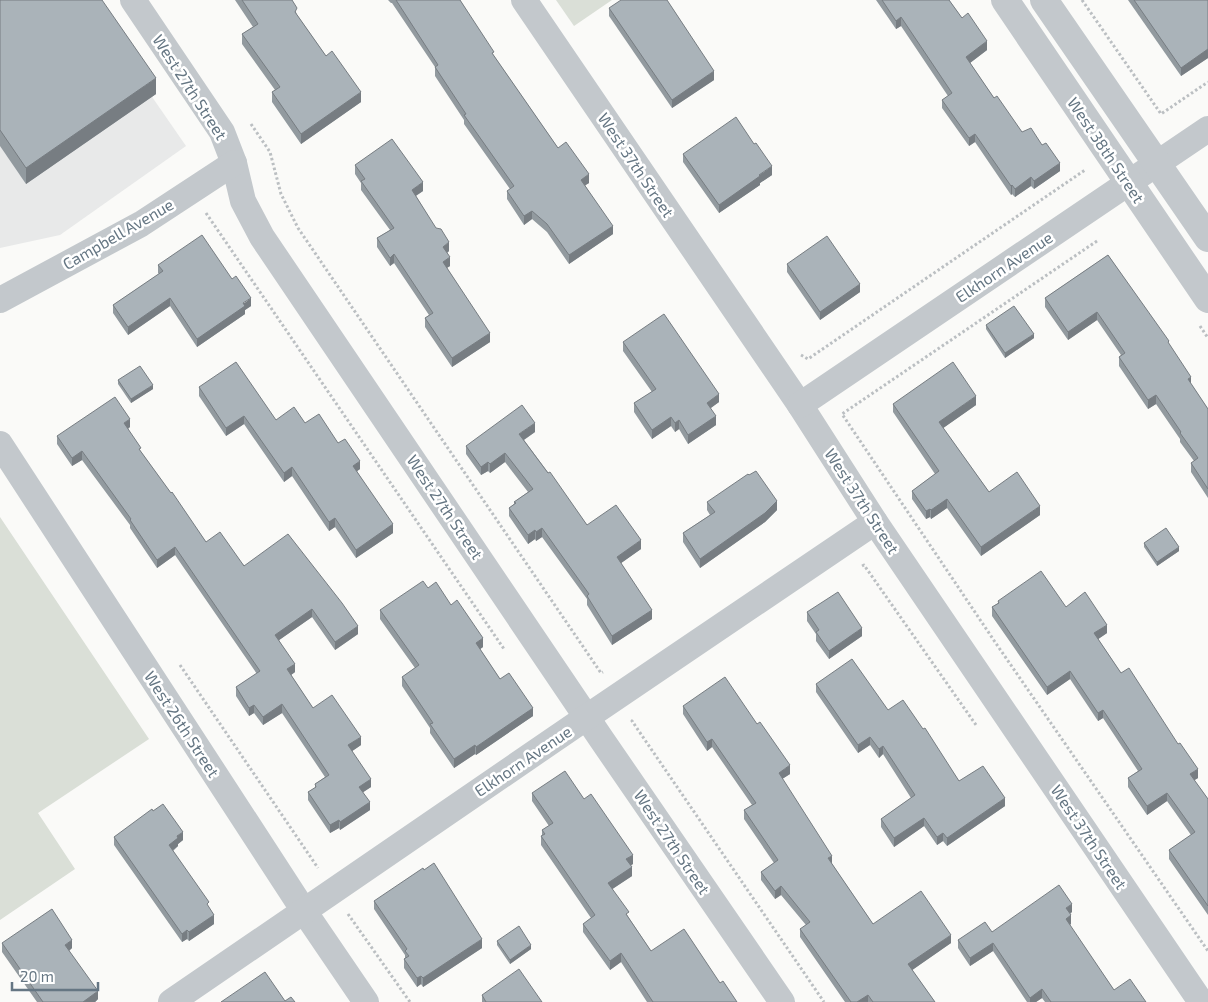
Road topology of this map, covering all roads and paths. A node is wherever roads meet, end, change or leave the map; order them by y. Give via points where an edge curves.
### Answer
1 (133, 0) edge
2 (524, 0) edge
3 (1004, 0) edge
4 (1044, 0) edge
5 (1082, 0) edge
6 (1208, 82) edge
7 (248, 120) dead end
8 (1208, 129) edge
9 (234, 164) junction
10 (1157, 165) junction
11 (1091, 166) dead end
12 (1128, 183) junction
13 (201, 206) dead end
14 (1102, 237) dead end
15 (1208, 238) edge
16 (0, 300) edge
17 (1202, 311) edge
18 (1208, 338) edge
19 (808, 359) dead end
20 (800, 405) junction
21 (0, 444) edge
22 (875, 522) junction
23 (856, 570) dead end
24 (504, 650) dead end
25 (176, 658) dead end
26 (609, 668) dead end
27 (640, 716) dead end
28 (587, 717) junction
29 (981, 732) dead end
30 (319, 869) dead end
31 (304, 911) junction
32 (347, 913) dead end
33 (1208, 951) edge
34 (171, 1002) edge
35 (366, 1002) edge
36 (410, 1002) edge
37 (782, 1002) edge
38 (824, 1002) edge
39 (1201, 1002) edge

1 - 9 street, West 27th Street via 222,132
2 - 20 street, West 37th Street
3 - 12 street, West 38th Street
4 - 10 street, West 38th Street
5 - 6 path via 1161,114
7 - 26 path via 270,152 281,194 298,228 601,673
8 - 10 street, Elkhorn Avenue
9 - 16 street, Campbell Avenue via 141,224
9 - 28 street, West 27th Street via 243,201 262,237
10 - 12 street, Elkhorn Avenue
10 - 15 street, West 38th Street
11 - 19 path
12 - 17 street, West 38th Street
12 - 20 street, Elkhorn Avenue
13 - 24 path
14 - 33 path via 842,414
17 - 18 path
20 - 22 street, West 37th Street
21 - 31 street, West 26th Street
22 - 28 street, Elkhorn Avenue
22 - 39 street, West 37th Street
23 - 29 path via 864,564
25 - 30 path
27 - 38 path via 632,721
28 - 31 street, Elkhorn Avenue
28 - 37 street, West 27th Street
31 - 34 street, Elkhorn Avenue
31 - 35 street, West 26th Street
32 - 36 path

